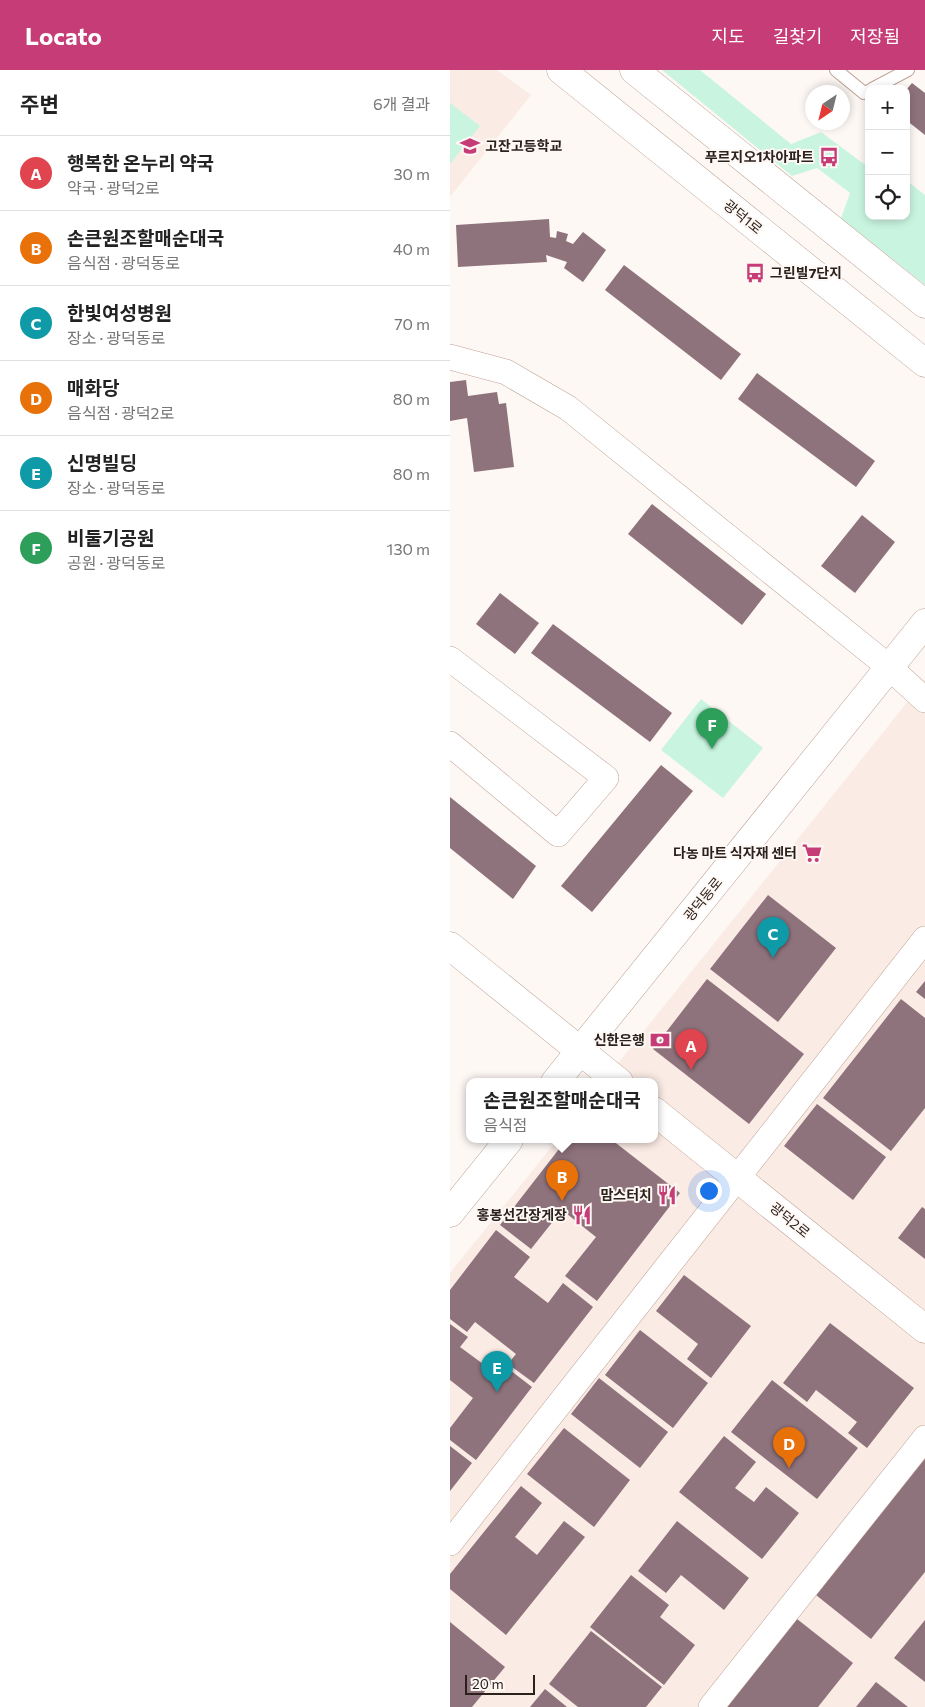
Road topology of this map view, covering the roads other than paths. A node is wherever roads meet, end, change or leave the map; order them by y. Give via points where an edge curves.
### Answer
1 (560, 70) edge
2 (634, 70) edge
3 (836, 70) edge
4 (908, 70) edge
5 (880, 85) edge
6 (865, 92) edge
7 (925, 304) edge
8 (450, 357) edge
9 (925, 363) edge
10 (925, 623) edge
11 (450, 659) edge
12 (889, 667) junction
13 (925, 700) edge
14 (450, 744) edge
15 (925, 940) edge
16 (450, 946) edge
17 (580, 1051) junction
18 (558, 1078) edge
19 (614, 1078) edge
20 (658, 1114) edge
21 (507, 1143) edge
22 (738, 1178) junction
23 (450, 1213) edge
24 (925, 1329) edge
25 (925, 1438) edge
26 (450, 1543) edge
27 (711, 1707) edge

1 - 9 street, 광덕1로
2 - 7 street
3 - 6 lane
4 - 5 lane
8 - 12 street via 506,372 568,408
10 - 12 street, 광덕동로
11 - 14 street via 606,778 558,834
12 - 13 street
12 - 17 street, 광덕동로
15 - 22 street
16 - 17 street
17 - 18 street, 광덕동로
17 - 19 street
20 - 22 street, 광덕2로
21 - 23 street
22 - 24 street, 광덕2로
22 - 26 street
25 - 27 street

